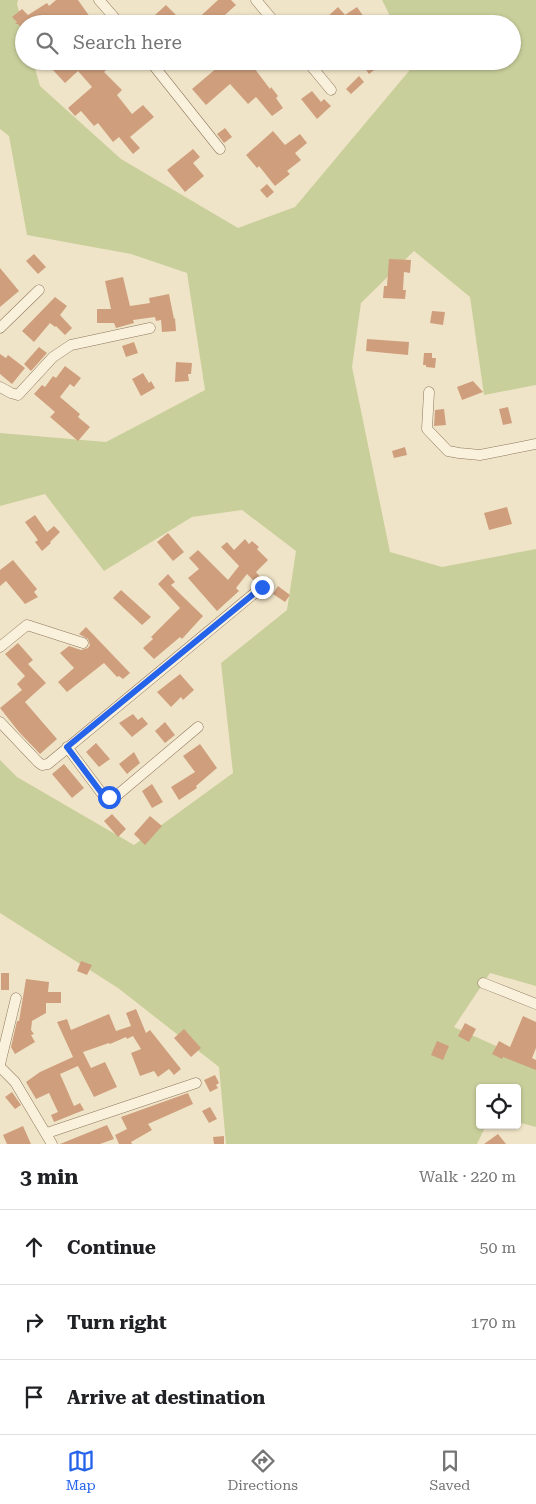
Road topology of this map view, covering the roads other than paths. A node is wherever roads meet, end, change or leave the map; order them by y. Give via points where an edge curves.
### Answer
1 (99, 0) edge
2 (256, 0) edge
3 (112, 15) edge
4 (268, 15) edge
5 (157, 70) edge
6 (315, 70) edge
7 (331, 90) dead end
8 (220, 149) dead end
9 (39, 290) dead end
10 (0, 328) edge
11 (150, 328) dead end
12 (0, 387) edge
13 (429, 392) dead end
14 (536, 444) edge
15 (262, 587) dead end
16 (83, 643) dead end
17 (0, 647) edge
18 (0, 722) edge
19 (198, 727) dead end
20 (67, 747) junction
21 (483, 983) dead end
22 (16, 998) dead end
23 (536, 1004) edge
24 (0, 1066) edge
25 (196, 1083) dead end
26 (47, 1133) junction
27 (52, 1144) edge

1 - 3 street
2 - 4 street
5 - 8 street
6 - 7 street
9 - 10 street
11 - 12 street via 71,345 53,357 18,395
13 - 14 street via 427,429 448,451 480,455
15 - 20 street
16 - 17 street via 27,625
18 - 20 street via 42,764 48,764
19 - 20 street via 115,797 103,795
21 - 23 street
22 - 24 street
24 - 26 street via 15,1082
25 - 26 street
26 - 27 street

